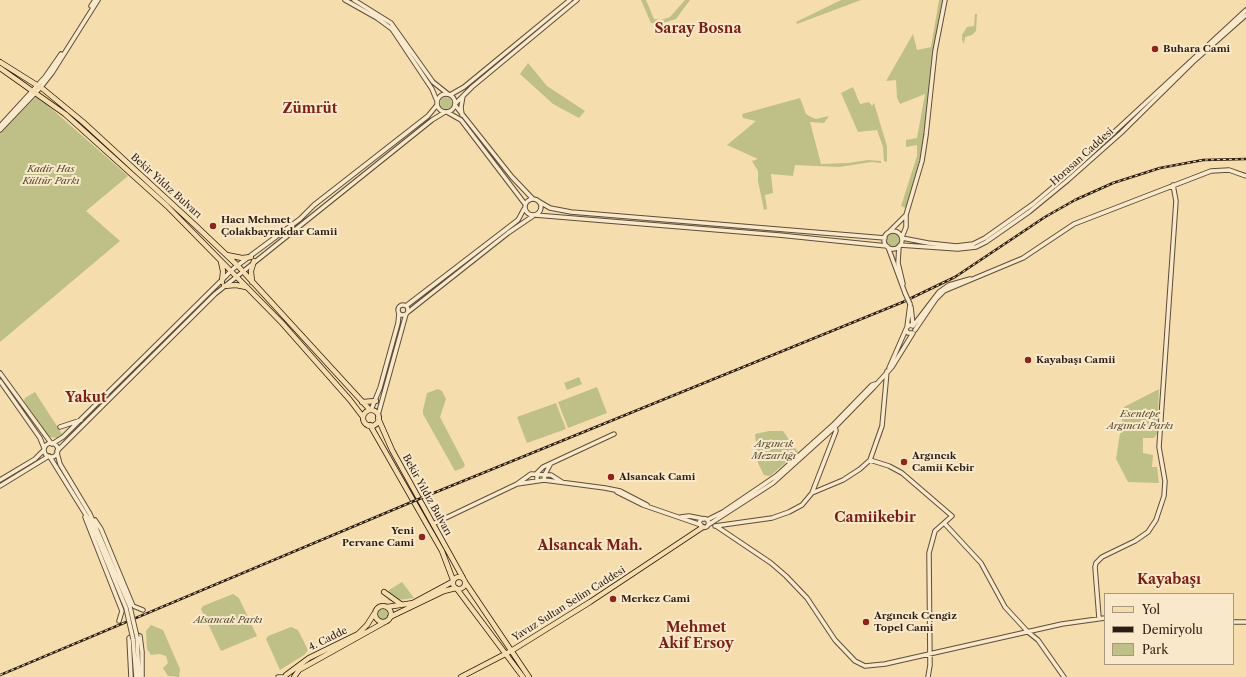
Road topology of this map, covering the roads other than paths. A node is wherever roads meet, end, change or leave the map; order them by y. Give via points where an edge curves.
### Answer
1 (96, 0) edge
2 (345, 0) edge
3 (354, 0) edge
4 (570, 0) edge
5 (577, 0) edge
6 (945, 0) edge
7 (1246, 10) edge
8 (1246, 15) edge
9 (0, 62) edge
10 (0, 68) edge
11 (47, 77) junction
12 (32, 80) junction
13 (21, 82) junction
14 (39, 86) junction
15 (35, 91) junction
16 (46, 92) junction
17 (449, 95) junction
18 (464, 95) junction
19 (24, 100) junction
20 (29, 100) junction
21 (47, 100) junction
22 (437, 103) junction
23 (455, 105) junction
24 (446, 112) junction
25 (462, 116) junction
26 (0, 126) edge
27 (0, 130) edge
28 (1246, 176) edge
29 (1173, 185) junction
30 (534, 199) junction
31 (538, 201) junction
32 (316, 204) junction
33 (525, 204) junction
34 (312, 207) junction
35 (524, 209) junction
36 (321, 210) junction
37 (317, 213) junction
38 (906, 215) junction
39 (534, 216) junction
40 (906, 227) junction
41 (890, 232) junction
42 (885, 238) junction
43 (902, 238) junction
44 (910, 241) junction
45 (888, 246) junction
46 (899, 246) junction
47 (225, 255) junction
48 (253, 259) junction
49 (221, 260) junction
50 (238, 266) junction
51 (231, 272) junction
52 (243, 272) junction
53 (236, 277) junction
54 (971, 279) junction
55 (252, 283) junction
56 (223, 284) junction
57 (246, 288) junction
58 (905, 293) junction
59 (910, 304) junction
60 (406, 306) junction
61 (399, 313) junction
62 (407, 313) junction
63 (913, 314) junction
64 (920, 317) junction
65 (906, 328) junction
66 (913, 328) junction
67 (888, 369) junction
68 (0, 373) edge
69 (0, 381) edge
70 (875, 384) junction
71 (376, 401) junction
72 (362, 402) junction
73 (370, 410) junction
74 (363, 417) junction
75 (378, 417) junction
76 (82, 419) junction
77 (370, 425) junction
78 (60, 427) dead end
79 (835, 427) junction
80 (614, 434) dead end
81 (52, 444) junction
82 (44, 449) junction
83 (57, 452) junction
84 (49, 457) junction
85 (870, 460) junction
86 (550, 465) junction
87 (537, 473) junction
88 (543, 474) junction
89 (0, 480) edge
90 (541, 481) junction
91 (562, 482) junction
92 (517, 484) junction
93 (0, 486) edge
94 (812, 493) junction
95 (83, 510) junction
96 (681, 518) junction
97 (705, 519) junction
98 (944, 522) junction
99 (433, 524) junction
100 (705, 526) junction
101 (716, 526) junction
102 (464, 580) junction
103 (453, 581) junction
104 (456, 589) junction
105 (384, 592) dead end
106 (403, 606) junction
107 (130, 607) junction
108 (387, 607) junction
109 (143, 610) dead end
110 (122, 611) junction
111 (374, 614) junction
112 (390, 617) junction
113 (1099, 618) junction
114 (1104, 618) edge
115 (119, 621) dead end
116 (385, 622) junction
117 (1234, 622) edge
118 (1246, 622) edge
119 (1028, 632) junction
120 (135, 638) junction
121 (508, 653) junction
122 (929, 655) junction
123 (285, 676) edge
124 (131, 677) edge
125 (136, 677) edge
126 (141, 677) edge
127 (278, 677) edge
128 (293, 677) edge
129 (461, 677) edge
130 (523, 677) edge
131 (529, 677) edge
132 (928, 677) edge
133 (1064, 677) edge

1 - 11 street
1 - 11 street
2 - 22 street via 381,20 395,33 432,89
3 - 17 street via 394,25 433,82
4 - 17 street via 464,87
5 - 18 street
6 - 38 street via 935,51 921,166
7 - 44 street, Horasan Caddesi via 1071,172 1033,204 985,238 976,243 960,246
8 - 46 street, Horasan Caddesi via 1068,180 986,242 976,247 958,249
9 - 12 main road, Bekir Yıldız Bulvarı
10 - 13 main road, Bekir Yıldız Bulvarı
11 - 12 street
11 - 14 street
11 - 16 street
12 - 14 main road, Bekir Yıldız Bulvarı
13 - 15 main road, Bekir Yıldız Bulvarı
13 - 19 street via 26,91
14 - 15 street
14 - 16 main road, Bekir Yıldız Bulvarı
15 - 19 street
15 - 20 street
15 - 21 main road, Bekir Yıldız Bulvarı
16 - 47 main road, Bekir Yıldız Bulvarı via 83,122
17 - 22 street via 440,96
17 - 23 street via 454,98
18 - 23 street
18 - 25 street
19 - 26 street
20 - 21 street
20 - 27 street
21 - 49 main road, Bekir Yıldız Bulvarı via 163,202
22 - 24 street via 440,110
22 - 32 street via 428,116
23 - 24 street via 452,110
23 - 25 street
24 - 33 street via 461,120
24 - 36 street via 432,120
25 - 30 street
28 - 29 street via 1233,171 1217,170
29 - 54 street via 1074,224 1023,258
29 - 113 street via 1176,201 1159,447 1165,481 1164,496 1156,520 1148,532 1102,557 1096,563 1094,567
30 - 31 street
30 - 33 street via 528,200
31 - 39 street via 541,209
31 - 42 street via 550,208 571,212
32 - 34 street
32 - 36 street
33 - 35 street
34 - 37 street
34 - 48 street
35 - 39 street via 527,214
35 - 60 street via 518,220
36 - 37 street
37 - 48 street
38 - 40 street
38 - 41 street
39 - 45 street via 779,234
39 - 62 street via 514,228
40 - 43 street
40 - 44 street
41 - 42 street
41 - 43 street via 897,232
42 - 45 street
43 - 44 street, Horasan Caddesi
43 - 46 street
45 - 46 street
45 - 58 street
46 - 58 street via 898,263
47 - 48 main road
47 - 50 main road, Bekir Yıldız Bulvarı
48 - 50 street
48 - 52 street
48 - 55 main road
49 - 51 main road, Bekir Yıldız Bulvarı
49 - 56 main road
50 - 51 street
50 - 52 main road, Bekir Yıldız Bulvarı
51 - 53 main road, Bekir Yıldız Bulvarı
51 - 56 street
52 - 53 street
52 - 55 main road, Bekir Yıldız Bulvarı
53 - 56 street
53 - 57 main road, Bekir Yıldız Bulvarı
54 - 64 street via 941,290
54 - 66 street via 941,294
55 - 72 main road, Bekir Yıldız Bulvarı
56 - 57 main road
56 - 76 street
56 - 83 street
57 - 74 main road, Bekir Yıldız Bulvarı via 282,323
58 - 59 street, bridge
59 - 63 street
59 - 65 street
60 - 61 street via 400,306
60 - 62 street
61 - 62 street
61 - 71 street
62 - 75 street
63 - 64 street
63 - 66 street
64 - 66 street
65 - 66 street
65 - 66 street via 910,334
65 - 67 street
66 - 67 street via 892,367
67 - 70 street
67 - 85 street via 882,426
68 - 81 street
69 - 82 street via 40,438
70 - 79 street
70 - 97 street via 780,474 723,512
71 - 72 main road
71 - 73 street
72 - 73 main road, Bekir Yıldız Bulvarı
73 - 74 main road via 365,412
73 - 75 main road
74 - 77 main road via 364,422
75 - 77 main road via 376,423
75 - 99 main road, Bekir Yıldız Bulvarı via 392,450
76 - 78 street
76 - 81 street via 63,438
77 - 103 main road, Bekir Yıldız Bulvarı via 442,551
79 - 94 street via 836,431
79 - 100 street via 773,483
80 - 86 street
81 - 82 street
81 - 83 street
82 - 84 street
82 - 89 street via 35,459
83 - 84 street
83 - 107 street via 60,464 90,514
84 - 93 street
84 - 95 street
85 - 94 street via 843,480
85 - 98 street via 890,466 910,479 952,516
86 - 87 street
86 - 88 street
87 - 88 street
87 - 90 street
87 - 92 street
88 - 90 street
88 - 91 street via 557,477
90 - 91 street
90 - 92 street
91 - 96 street via 605,488
92 - 99 street
94 - 101 street via 800,507 784,514
95 - 107 street
95 - 110 street
96 - 97 street via 689,516
96 - 100 street
97 - 100 street
97 - 100 street via 700,521
98 - 119 street via 981,564 1005,607
98 - 122 street via 934,533 929,553
99 - 102 main road, Bekir Yıldız Bulvarı
100 - 101 street
100 - 121 main road, Yavuz Sultan Selim Caddesi
101 - 122 street via 786,576 807,598 835,640 857,663 873,666
102 - 103 main road via 457,577
102 - 104 main road via 463,588
102 - 121 main road, Bekir Yıldız Bulvarı
103 - 104 main road, Bekir Yıldız Bulvarı
103 - 106 main road
104 - 112 main road
104 - 121 main road, Bekir Yıldız Bulvarı
105 - 106 main road
106 - 108 main road
107 - 109 street
107 - 110 street via 129,612
107 - 120 street, bridge
108 - 111 main road via 379,607
108 - 112 main road
110 - 115 street
111 - 116 main road via 378,621
111 - 123 main road, 4. Cadde via 368,625 358,634 309,658
112 - 116 main road
113 - 114 street
113 - 119 street
116 - 128 main road, 4. Cadde via 299,670
117 - 118 street
119 - 122 street
119 - 133 street via 1040,642
120 - 125 street
120 - 126 street
121 - 129 main road, Yavuz Sultan Selim Caddesi
121 - 130 main road, Bekir Yıldız Bulvarı
121 - 131 main road, Bekir Yıldız Bulvarı
122 - 132 street
123 - 127 street
123 - 128 main road
124 - 126 street via 130,638 135,634 140,636

